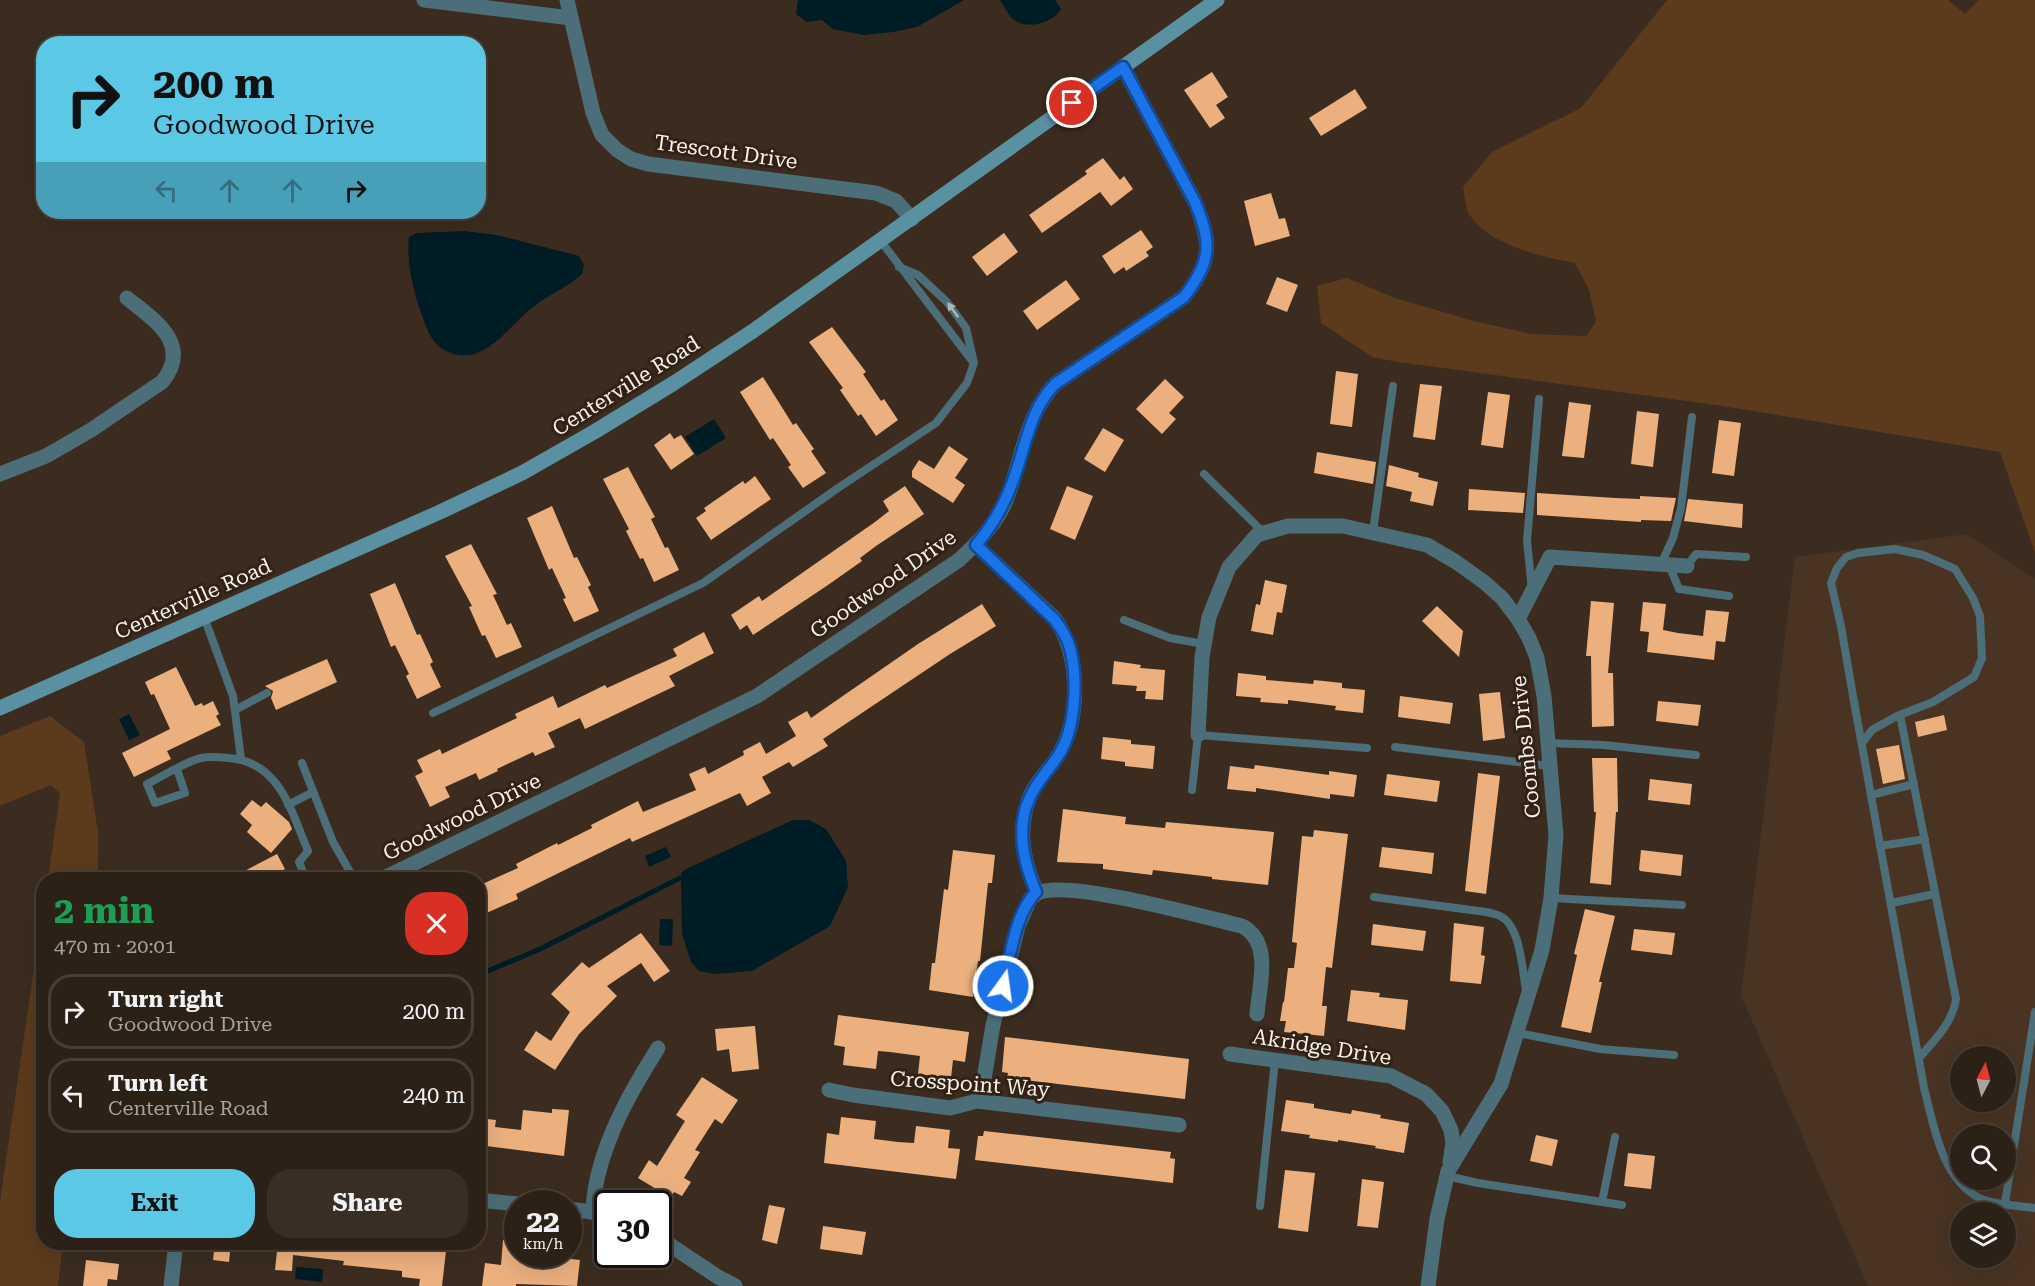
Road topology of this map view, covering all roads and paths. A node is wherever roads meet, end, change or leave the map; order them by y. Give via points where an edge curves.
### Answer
1 (424, 0) edge
2 (567, 0) edge
3 (1217, 0) edge
4 (571, 18) junction
5 (1123, 67) junction
6 (912, 219) junction
7 (880, 240) junction
8 (899, 267) junction
9 (127, 298) dead end
10 (974, 363) junction
11 (1393, 386) dead end
12 (1539, 399) dead end
13 (1692, 417) dead end
14 (0, 474) edge
15 (1204, 474) dead end
16 (1373, 532) junction
17 (1264, 533) junction
18 (976, 545) junction
19 (1746, 557) dead end
20 (1665, 564) junction
21 (1687, 566) joint
22 (1532, 593) junction
23 (1729, 596) dead end
24 (204, 617) junction
25 (1518, 618) junction
26 (1124, 620) dead end
27 (1204, 644) junction
28 (267, 693) dead end
29 (0, 708) edge
30 (235, 710) junction
31 (433, 713) dead end
32 (1900, 715) junction
33 (1198, 735) junction
34 (1862, 742) junction
35 (1548, 743) junction
36 (1395, 747) dead end
37 (1367, 748) dead end
38 (1696, 755) dead end
39 (241, 759) junction
40 (302, 763) dead end
41 (1550, 766) junction
42 (177, 769) junction
43 (1914, 784) junction
44 (1192, 790) dead end
45 (313, 792) junction
46 (1871, 795) junction
47 (288, 805) junction
48 (1925, 839) junction
49 (1880, 846) junction
50 (303, 872) edge
51 (350, 872) edge
52 (396, 872) edge
53 (1036, 892) junction
54 (1935, 894) junction
55 (1374, 897) dead end
56 (1551, 898) junction
57 (1891, 903) junction
58 (1682, 905) dead end
59 (1528, 1000) junction
60 (2035, 1012) edge
61 (1257, 1014) dead end
62 (1518, 1033) junction
63 (657, 1048) dead end
64 (1230, 1054) dead end
65 (1674, 1055) dead end
66 (1919, 1058) junction
67 (1275, 1060) junction
68 (829, 1090) dead end
69 (977, 1101) junction
70 (1179, 1125) dead end
71 (1615, 1137) dead end
72 (1448, 1174) junction
73 (599, 1190) edge
74 (486, 1201) edge
75 (1602, 1202) junction
76 (1999, 1202) edge
77 (2005, 1202) edge
78 (504, 1203) edge
79 (1622, 1205) dead end
80 (2016, 1205) edge
81 (1260, 1206) dead end
82 (2035, 1208) edge
83 (672, 1246) edge
84 (175, 1250) edge
85 (171, 1286) edge
86 (735, 1286) edge
87 (1428, 1286) edge

1 - 4 street
2 - 4 street, Trescott Drive
3 - 5 main road, Centerville Road
4 - 6 street, Trescott Drive via 593,113 602,135 631,159 876,193 896,201
5 - 6 main road, Centerville Road
5 - 18 street, Goodwood Drive via 1195,202 1206,240 1206,261 1200,277 1184,297 1055,384 1044,396 1034,413 1003,506
6 - 7 main road, Centerville Road
7 - 8 lane
7 - 24 main road, Centerville Road via 674,383 522,473
8 - 10 lane
10 -> 8 lane via 966,328 947,302 918,275
9 - 14 street via 164,328 174,352 169,374 91,430 46,456
10 - 31 lane via 967,383 936,423 703,583
11 - 16 lane
12 - 22 lane via 1527,541
13 - 20 lane via 1681,508
15 - 17 lane
16 - 17 street, Coombs Drive via 1325,525 1288,526
16 - 25 street, Coombs Drive via 1427,545 1456,562 1502,598
17 - 27 street, Coombs Drive via 1257,535 1229,567 1209,617
18 - 52 street, Goodwood Drive via 757,696
18 - 53 street via 1055,620 1070,647 1075,677 1066,739 1033,788 1022,834 1023,853
19 - 21 lane via 1696,554
20 - 21 street
20 - 22 street via 1550,557
20 - 23 lane via 1679,589
22 - 25 street
24 - 29 main road, Centerville Road
24 - 30 lane
25 - 35 street, Coombs Drive via 1537,658
26 - 27 lane via 1170,638
27 - 33 street, Coombs Drive
28 - 30 lane
30 - 39 lane
32 - 34 lane via 1872,730
32 - 34 lane via 1933,702 1974,677 1982,658 1980,616 1955,569 1923,555 1895,549 1858,552 1846,557 1831,584
32 - 43 lane
33 - 37 lane
33 - 44 lane
34 - 46 lane
35 - 38 lane
35 - 41 street, Coombs Drive
36 - 41 lane
39 - 42 lane via 200,758
39 - 47 lane via 267,772
40 - 45 lane
41 - 56 street, Coombs Drive via 1556,835
42 - 42 lane via 147,784 155,803 185,793
43 - 46 lane
43 - 48 lane
45 - 47 lane
45 - 51 lane
46 - 49 lane
47 - 50 lane via 308,851 299,862
48 - 49 lane
48 - 54 lane
49 - 57 lane
53 - 61 street via 1069,890 1116,898 1232,923 1252,931 1262,961
53 - 69 street via 1018,926
54 - 57 lane
54 - 66 lane via 1956,999 1951,1017
55 - 59 lane via 1501,916 1516,933
56 - 58 lane
56 - 59 street, Coombs Drive
57 - 66 lane
59 - 62 street, Coombs Drive
60 - 77 lane
62 - 65 lane via 1600,1048
62 - 72 street, Coombs Drive via 1501,1084
63 - 73 street via 620,1116 598,1176
64 - 67 street, Akridge Drive
66 - 76 lane via 1941,1151 1961,1183 1981,1199
67 - 72 street, Akridge Drive via 1391,1076 1426,1094 1442,1111 1451,1130
67 - 81 lane
68 - 69 street, Crosspoint Way via 950,1108
69 - 70 street, Crosspoint Way
71 - 75 lane
72 - 75 lane via 1478,1183
72 - 87 street, Coombs Drive
74 - 78 street
75 - 79 lane
80 - 82 lane
83 - 86 street
84 - 85 street

